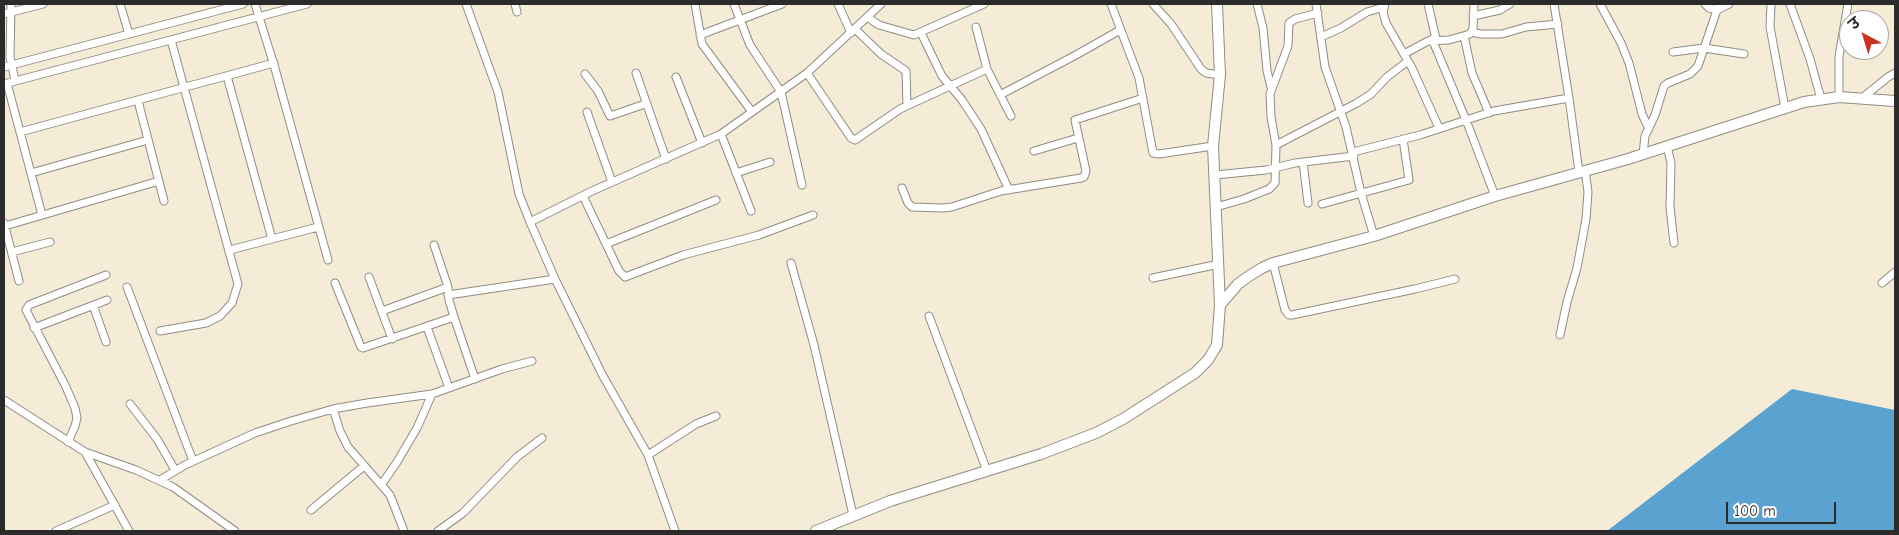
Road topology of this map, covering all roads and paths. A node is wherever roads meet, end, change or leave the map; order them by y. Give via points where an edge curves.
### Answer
1 (11, 4) edge
2 (44, 4) edge
3 (120, 4) edge
4 (243, 4) edge
5 (255, 4) edge
6 (307, 4) edge
7 (466, 4) edge
8 (515, 4) edge
9 (695, 4) edge
10 (734, 4) edge
11 (782, 4) edge
12 (838, 4) edge
13 (881, 4) edge
14 (981, 4) edge
15 (1111, 4) edge
16 (1153, 4) edge
17 (1217, 4) edge
18 (1257, 4) edge
19 (1326, 4) edge
20 (1428, 4) edge
21 (1474, 4) edge
22 (1510, 4) edge
23 (1554, 4) edge
24 (1600, 4) edge
25 (1705, 4) edge
26 (1729, 4) edge
27 (1771, 4) edge
28 (1790, 4) edge
29 (1848, 4) edge
30 (1385, 5) edge
31 (872, 7) edge
32 (1718, 7) edge
33 (1317, 8) edge
34 (517, 12) dead end
35 (7, 13) edge
36 (1473, 16) junction
37 (260, 17) junction
38 (867, 17) junction
39 (740, 20) junction
40 (1558, 24) junction
41 (976, 27) dead end
42 (1120, 30) junction
43 (853, 31) junction
44 (1472, 32) junction
45 (921, 33) junction
46 (129, 34) junction
47 (700, 35) junction
48 (1464, 36) junction
49 (1321, 37) junction
50 (1434, 39) junction
51 (171, 40) junction
52 (1704, 48) junction
53 (1673, 52) dead end
54 (1744, 54) dead end
55 (1406, 58) junction
56 (274, 63) junction
57 (12, 65) junction
58 (4, 67) edge
59 (988, 68) junction
60 (636, 73) dead end
61 (807, 73) junction
62 (1895, 73) edge
63 (584, 74) dead end
64 (1220, 75) junction
65 (227, 76) junction
66 (676, 77) dead end
67 (15, 80) junction
68 (5, 83) edge
69 (950, 86) junction
70 (1271, 87) junction
71 (185, 88) junction
72 (781, 92) junction
73 (1000, 95) junction
74 (1839, 97) junction
75 (1143, 98) junction
76 (1569, 98) junction
77 (1861, 98) junction
78 (1820, 99) junction
79 (138, 101) junction
80 (1895, 101) edge
81 (645, 104) junction
82 (907, 106) junction
83 (1786, 108) junction
84 (587, 112) dead end
85 (752, 112) junction
86 (1341, 112) junction
87 (1489, 113) junction
88 (1011, 116) dead end
89 (1466, 120) junction
90 (1439, 128) junction
91 (1649, 130) junction
92 (20, 132) junction
93 (721, 134) junction
94 (1078, 138) junction
95 (1402, 139) junction
96 (148, 140) junction
97 (702, 143) junction
98 (1276, 145) junction
99 (1213, 146) junction
100 (1667, 146) junction
101 (1034, 151) dead end
102 (1353, 154) junction
103 (1643, 154) junction
104 (666, 159) junction
105 (770, 162) dead end
106 (1302, 162) junction
107 (1276, 167) junction
108 (1582, 171) junction
109 (31, 173) junction
110 (736, 173) junction
111 (1215, 175) junction
112 (159, 181) junction
113 (612, 182) junction
114 (802, 185) dead end
115 (902, 188) dead end
116 (1010, 190) junction
117 (1361, 193) junction
118 (583, 196) junction
119 (1495, 196) junction
120 (716, 200) dead end
121 (164, 201) dead end
122 (1308, 203) dead end
123 (1322, 204) dead end
124 (1216, 207) junction
125 (751, 211) dead end
126 (42, 215) junction
127 (813, 215) dead end
128 (530, 222) junction
129 (4, 224) edge
130 (318, 226) junction
131 (1374, 236) junction
132 (272, 239) junction
133 (50, 242) dead end
134 (1674, 243) dead end
135 (606, 244) junction
136 (434, 245) dead end
137 (230, 250) junction
138 (12, 252) junction
139 (328, 260) dead end
140 (791, 263) dead end
141 (1219, 264) junction
142 (1273, 264) junction
143 (1895, 272) edge
144 (106, 275) dead end
145 (369, 276) dead end
146 (1154, 278) dead end
147 (555, 279) junction
148 (1455, 279) dead end
149 (20, 281) dead end
150 (1882, 283) dead end
151 (335, 284) dead end
152 (127, 287) dead end
153 (448, 291) junction
154 (107, 300) dead end
155 (93, 305) junction
156 (1220, 305) junction
157 (382, 311) junction
158 (929, 316) dead end
159 (454, 317) junction
160 (426, 327) junction
161 (34, 328) junction
162 (160, 330) dead end
163 (1560, 335) dead end
164 (392, 339) junction
165 (106, 342) dead end
166 (532, 361) dead end
167 (475, 379) junction
168 (449, 388) junction
169 (432, 394) junction
170 (4, 400) edge
171 (130, 404) dead end
172 (333, 409) junction
173 (716, 416) dead end
174 (542, 438) dead end
175 (68, 442) junction
176 (85, 452) junction
177 (648, 455) junction
178 (194, 461) junction
179 (364, 466) junction
180 (175, 470) junction
181 (987, 471) junction
182 (160, 480) junction
183 (382, 484) junction
184 (115, 505) junction
185 (311, 510) dead end
186 (853, 515) junction
187 (56, 531) edge
188 (129, 531) edge
189 (235, 531) edge
190 (404, 531) edge
191 (438, 531) edge
192 (675, 531) edge
193 (816, 531) edge

1 - 35 street
2 - 35 street
3 - 46 street
4 - 46 street
5 - 37 street
6 - 37 street
7 - 128 street via 498,92 519,194
8 - 34 street
9 - 47 street
10 - 39 street
11 - 39 street
12 - 43 street
13 - 31 street
14 - 45 street
15 - 42 street
16 - 64 street via 1202,69 1206,73
17 - 64 street
18 - 70 street
19 - 33 street
20 - 50 street
21 - 36 street
22 - 36 street via 1500,10
23 - 40 street
24 - 91 street via 1630,63
25 - 32 street via 1709,8
26 - 32 street
27 - 83 street via 1770,27
28 - 78 street via 1810,59
29 - 74 street via 1839,56
30 - 49 street
30 - 55 street via 1383,16
31 - 38 street
32 - 52 street
33 - 49 street
33 - 70 street via 1289,23 1288,46
35 - 57 street
36 - 44 street
37 - 51 street
37 - 56 street
38 - 43 street
38 - 45 street via 879,25 911,35
39 - 47 street
39 - 72 street via 750,46
40 - 44 street via 1526,27 1502,34
40 - 76 street
41 - 59 street
42 - 73 street
42 - 75 street via 1139,78
43 - 61 street
43 - 82 street via 906,71
44 - 48 street
45 - 69 street
46 - 57 street
47 - 85 street via 707,51
48 - 50 street
48 - 87 street via 1472,73
49 - 86 street via 1325,67
50 - 55 street via 1423,43
50 - 89 street
51 - 67 street
51 - 71 street
52 - 53 street
52 - 54 street
52 - 91 street via 1694,71 1665,84
55 - 86 street via 1371,94
55 - 90 street
56 - 65 street
56 - 130 street
57 - 58 street
57 - 67 street
59 - 69 street
59 - 73 street
60 - 81 street
61 - 72 street
61 - 82 street via 852,140
62 - 77 street
63 - 81 street via 598,91 610,116
64 - 99 street
65 - 71 street
65 - 132 street
66 - 97 street
67 - 68 street
68 - 92 street
69 - 82 street
69 - 116 street via 977,123
70 - 98 street via 1269,103
71 - 79 street
71 - 137 street
72 - 85 street
72 - 114 street
73 - 88 street
74 - 77 street
74 - 78 street
75 - 94 street via 1075,120
75 - 99 street via 1152,153
76 - 87 street
76 - 108 street
77 - 80 street
78 - 83 street
79 - 92 street
79 - 96 street
81 - 104 street
83 - 100 street
84 - 113 street
85 - 93 street
86 - 98 street
86 - 102 street
87 - 89 street
89 - 90 street
89 - 119 street
90 - 95 street
91 - 103 street
92 - 109 street
93 - 97 street
93 - 110 street
94 - 101 street
94 - 116 street via 1086,172 1084,177
95 - 102 street
95 - 117 street via 1409,180
96 - 109 street
96 - 112 street
97 - 104 street
98 - 107 street
99 - 111 street
100 - 103 street
100 - 134 street via 1671,163
102 - 106 street
102 - 117 street
103 - 108 street
104 - 113 street
105 - 110 street
106 - 107 street
106 - 122 street
107 - 111 street
107 - 124 street via 1276,183 1268,189
108 - 119 street
108 - 163 street via 1588,192 1586,219
109 - 126 street
110 - 125 street
111 - 124 street
112 - 121 street
112 - 126 street
113 - 118 street
115 - 116 street via 910,206 916,208 952,207
117 - 123 street
117 - 131 street
118 - 128 street
118 - 135 street
119 - 131 street
120 - 135 street
124 - 141 street
126 - 129 street
127 - 135 street via 683,255 625,278
128 - 147 street
129 - 138 street
130 - 132 street
130 - 139 street
131 - 142 street
132 - 137 street
133 - 138 street
136 - 153 street
137 - 162 street via 238,284 228,308 206,323
138 - 149 street
140 - 186 street via 814,345
141 - 146 street
141 - 156 street
142 - 148 street via 1285,310 1292,315
142 - 156 street via 1244,280
143 - 150 street
144 - 161 street via 26,307
145 - 157 street
147 - 153 street
147 - 177 street via 603,376
151 - 164 street via 363,348
152 - 178 street
153 - 157 street
153 - 159 street
154 - 155 street
155 - 161 street
155 - 165 street
156 - 181 street via 1217,345 1195,373 1124,419 1096,433
157 - 164 street
158 - 181 street
159 - 160 street
159 - 167 street
160 - 164 street
160 - 168 street
161 - 175 street via 75,408 77,418
166 - 167 street
167 - 168 street
168 - 169 street
169 - 172 street
169 - 183 street via 413,434
170 - 175 street
171 - 180 street via 158,439
172 - 178 street via 255,432
172 - 179 street via 348,447
173 - 177 street via 696,424
174 - 191 street via 506,468 462,513
175 - 176 street
176 - 182 street
176 - 184 street
177 - 192 street
178 - 180 street
179 - 183 street
179 - 185 street
180 - 182 street
181 - 186 street
182 - 189 street
183 - 190 street via 390,495
184 - 187 street
184 - 188 street
186 - 193 street

